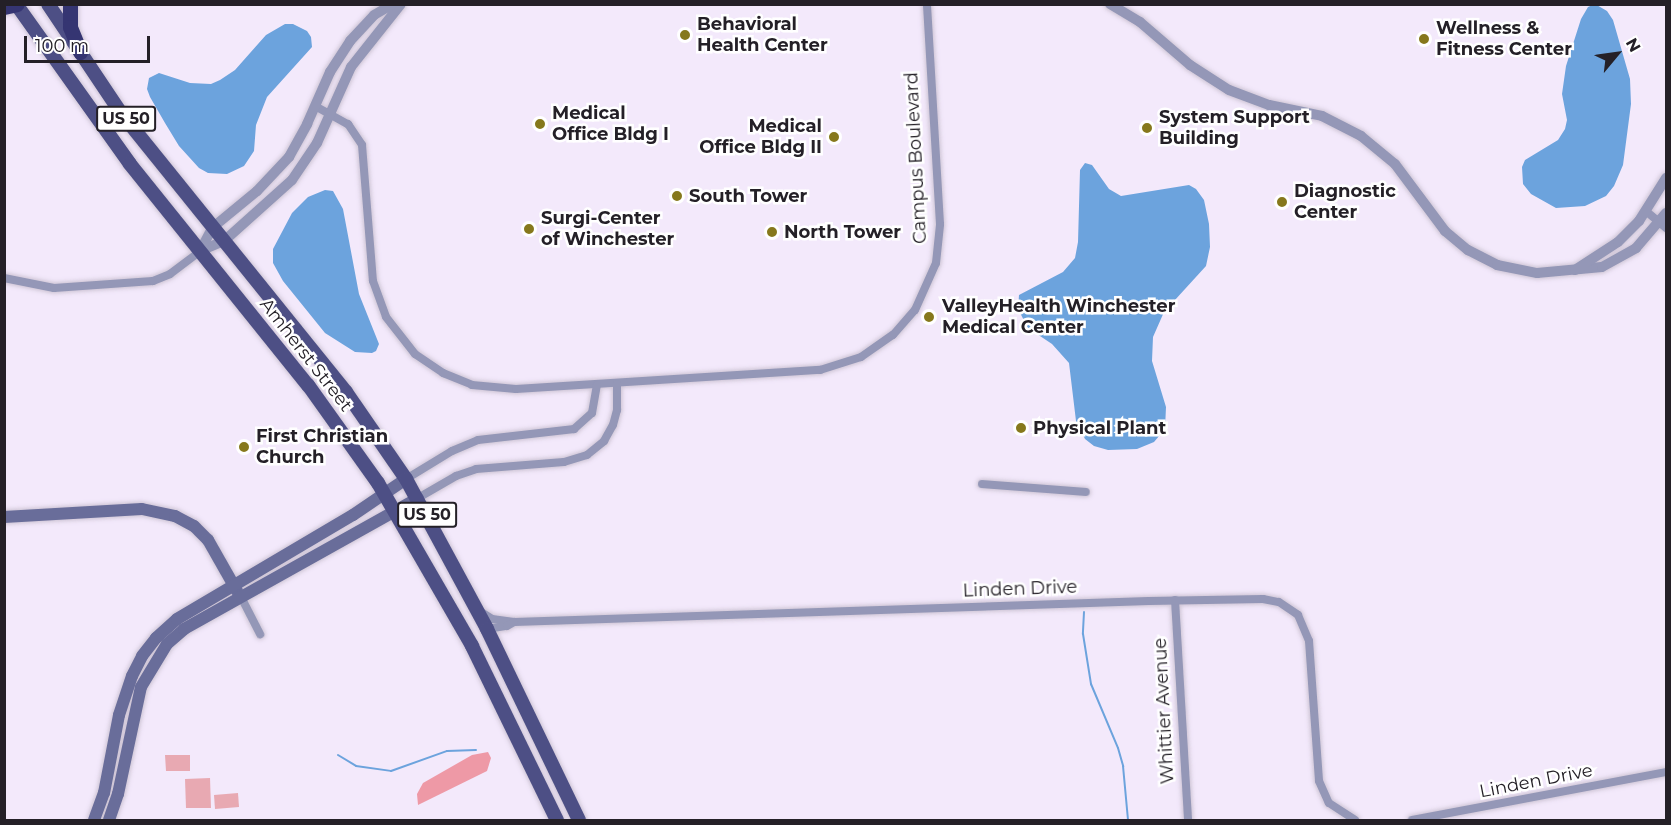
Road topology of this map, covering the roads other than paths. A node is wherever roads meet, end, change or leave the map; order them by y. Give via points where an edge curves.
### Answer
1 (48, 4) edge
2 (70, 4) edge
3 (393, 4) edge
4 (401, 4) edge
5 (927, 4) edge
6 (1110, 4) edge
7 (16, 5) edge
8 (4, 7) edge
9 (80, 52) junction
10 (315, 106) junction
11 (330, 113) junction
12 (1666, 178) edge
13 (1647, 212) junction
14 (1666, 213) edge
15 (1663, 226) edge
16 (213, 228) junction
17 (224, 241) junction
18 (200, 252) junction
19 (1575, 270) junction
20 (4, 278) edge
21 (617, 384) junction
22 (597, 385) junction
23 (406, 479) junction
24 (982, 484) dead end
25 (1086, 492) dead end
26 (385, 495) junction
27 (418, 498) junction
28 (396, 511) junction
29 (4, 517) edge
30 (234, 584) junction
31 (445, 595) junction
32 (241, 597) junction
33 (1175, 600) junction
34 (477, 610) junction
35 (514, 622) junction
36 (487, 629) junction
37 (465, 633) junction
38 (260, 634) dead end
39 (499, 653) junction
40 (1666, 772) edge
41 (94, 820) edge
42 (109, 820) edge
43 (557, 820) edge
44 (579, 820) edge
45 (1188, 820) edge
46 (1355, 820) edge
47 (1412, 820) edge

1 - 9 main road, Amherst Street / US 50
2 - 9 highway via 70,27
3 - 10 street via 374,15 350,41
4 - 11 street via 351,67
5 - 21 street, Campus Boulevard via 940,240 933,273 909,319 870,352 831,368
6 - 19 street via 1229,90 1269,105 1323,116 1361,136 1395,164 1440,227 1468,250 1513,269 1537,273
7 - 8 highway
7 - 18 main road, Amherst Street / US 50 via 99,123
9 - 16 main road, Amherst Street / US 50 via 121,113
10 - 11 street, Campus Boulevard
10 - 16 street via 296,145 275,174
11 - 17 street via 317,143 292,180
11 - 22 street, Campus Boulevard via 348,124 362,145 373,281 386,317 415,354 451,377 485,387
12 - 13 street
13 - 15 street
13 - 19 street via 1618,242
14 - 15 street
15 - 19 street via 1625,256 1602,267
16 - 17 main road, Amherst Street / US 50
16 - 18 street
17 - 18 street
17 - 23 main road, Amherst Street / US 50 via 345,392
18 - 20 street via 153,281 54,288
18 - 26 main road, Amherst Street / US 50 via 314,393
21 - 22 street, Campus Boulevard
21 - 27 street via 614,425 604,441 587,454 564,462 476,469
22 - 23 street via 592,413 574,429 478,440
23 - 26 main road
23 - 27 main road, Amherst Street / US 50
24 - 25 street
26 - 28 main road, Amherst Street / US 50
26 - 30 main road
27 - 28 main road
27 - 34 main road, Amherst Street / US 50
28 - 31 main road, Amherst Street / US 50
28 - 32 main road
29 - 30 main road via 114,510 163,512 203,534
30 - 32 main road
30 - 41 main road via 177,619 142,656 119,715 104,793
31 - 36 main road via 469,623
31 - 37 main road, Amherst Street / US 50
32 - 38 street
32 - 42 main road via 184,629 167,644 152,666 132,718 118,794
33 - 35 street, Linden Drive
33 - 45 street, Whittier Avenue
33 - 46 street, Linden Drive via 1263,599 1285,605 1298,615 1310,641 1319,781 1329,802
34 - 35 street, Linden Drive via 492,619
34 - 36 main road, Amherst Street / US 50
35 - 36 street, Linden Drive
36 - 39 main road, Amherst Street / US 50
37 - 39 main road via 484,638
37 - 43 main road, Amherst Street / US 50
39 - 44 main road, Amherst Street / US 50
40 - 47 street, Linden Drive

